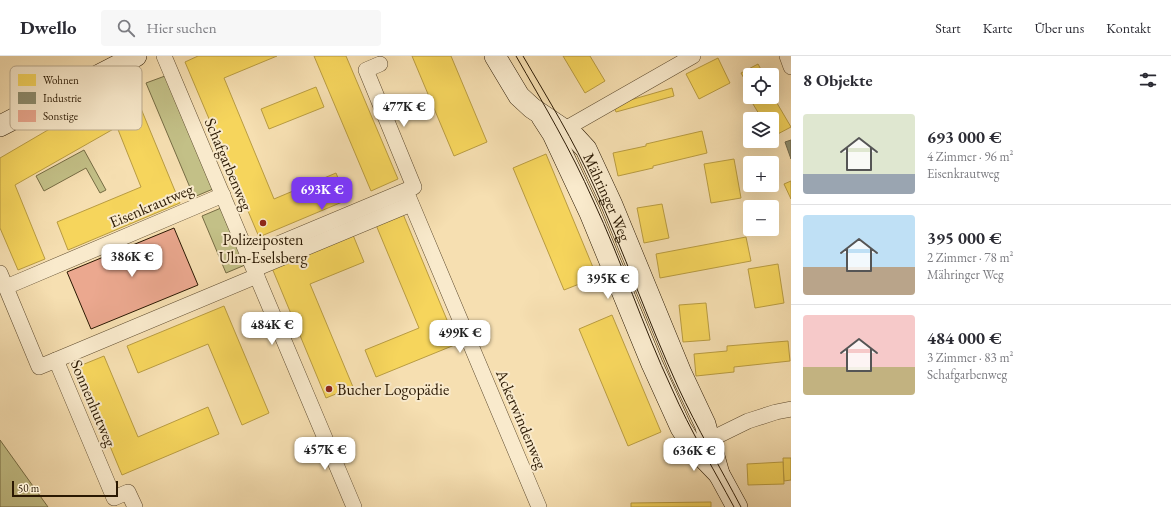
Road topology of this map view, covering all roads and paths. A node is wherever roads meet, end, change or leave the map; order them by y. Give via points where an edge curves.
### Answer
1 (136, 56) edge
2 (164, 56) edge
3 (495, 56) edge
4 (693, 56) edge
5 (787, 56) edge
6 (380, 64) dead end
7 (117, 66) edge
8 (791, 67) edge
9 (10, 121) edge
10 (0, 126) edge
11 (559, 132) junction
12 (410, 194) junction
13 (223, 195) junction
14 (254, 267) junction
15 (3, 280) edge
16 (56, 360) junction
17 (791, 409) edge
18 (702, 443) junction
19 (135, 507) edge
20 (354, 507) edge
21 (539, 507) edge
22 (738, 507) edge

1 - 7 street
2 - 13 street, Schafgarbenweg
3 - 11 street, Mähringer Weg via 516,92
4 - 11 street
5 - 8 street
6 - 12 street, Ackerwindenweg via 366,70
9 - 10 street
11 - 18 street, Mähringer Weg via 662,388 681,428
12 - 14 street
12 - 21 street, Ackerwindenweg
13 - 14 street, Schafgarbenweg
13 - 15 street, Eisenkrautweg
14 - 16 street
14 - 20 street, Schafgarbenweg
15 - 16 street, Sonnenhutweg via 39,367
16 - 19 street, Sonnenhutweg via 114,498 128,492
17 - 18 street via 748,421
18 - 22 street, Mähringer Weg

